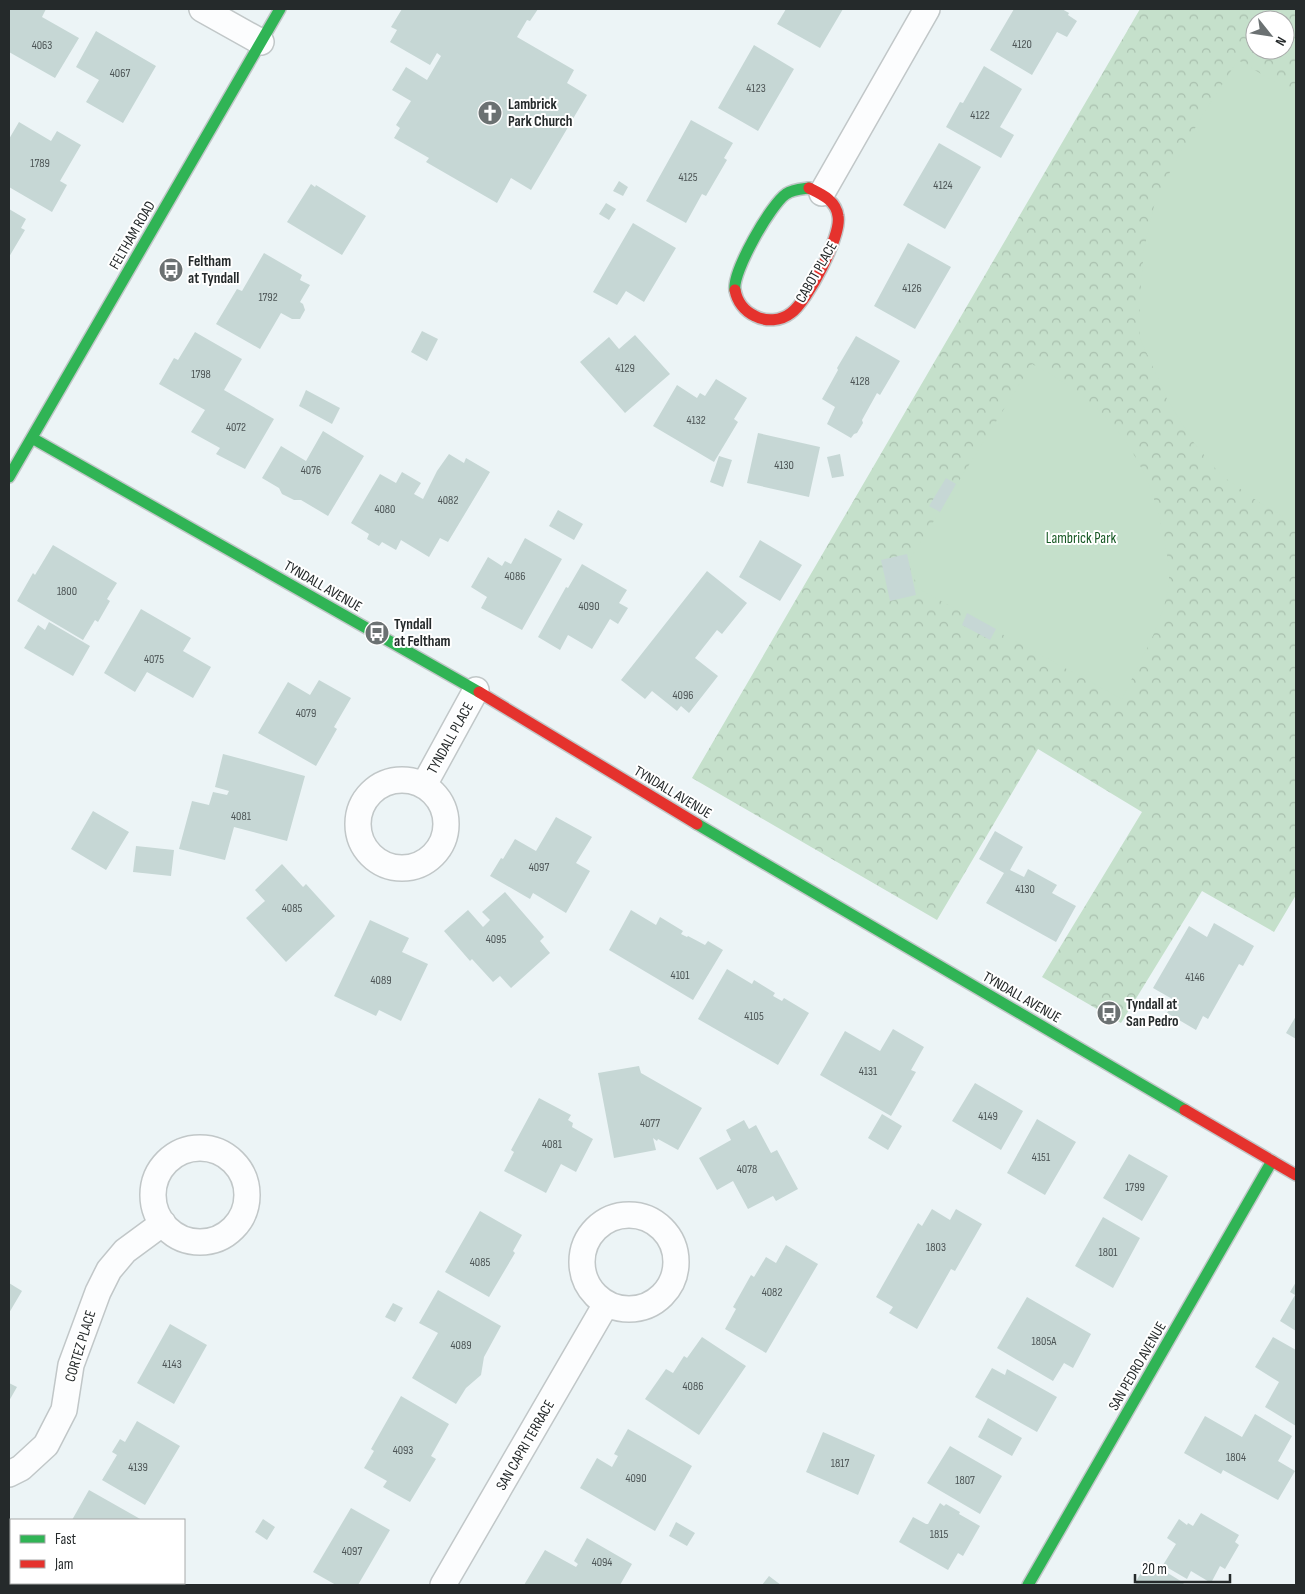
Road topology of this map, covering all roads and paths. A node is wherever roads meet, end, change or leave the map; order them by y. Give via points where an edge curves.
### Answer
1 (202, 9) edge
2 (280, 9) edge
3 (927, 9) edge
4 (261, 42) junction
5 (822, 193) junction
6 (32, 438) junction
7 (9, 477) edge
8 (476, 690) junction
9 (424, 785) dead end
10 (1272, 1161) junction
11 (1296, 1175) edge
12 (163, 1224) dead end
13 (606, 1304) dead end
14 (9, 1474) edge
15 (443, 1585) edge
16 (1028, 1585) edge

1 - 4 street
2 - 4 street, FELTHAM ROAD
3 - 5 street
4 - 6 street, FELTHAM ROAD
5 - 5 street, CABOT PLACE via 809,188 783,195 738,269 734,284 737,299 746,311 760,319 775,320 789,315 800,304 836,240 839,214
6 - 7 street, FELTHAM ROAD
6 - 8 street, TYNDALL AVENUE
8 - 9 street, TYNDALL PLACE
8 - 10 street, TYNDALL AVENUE via 748,855
10 - 11 street, TYNDALL AVENUE
10 - 16 street, SAN PEDRO AVENUE
12 - 14 street, CORTEZ PLACE via 125,1251 109,1270 71,1365 64,1410 46,1445 21,1468
13 - 15 street, SAN CAPRI TERRACE

